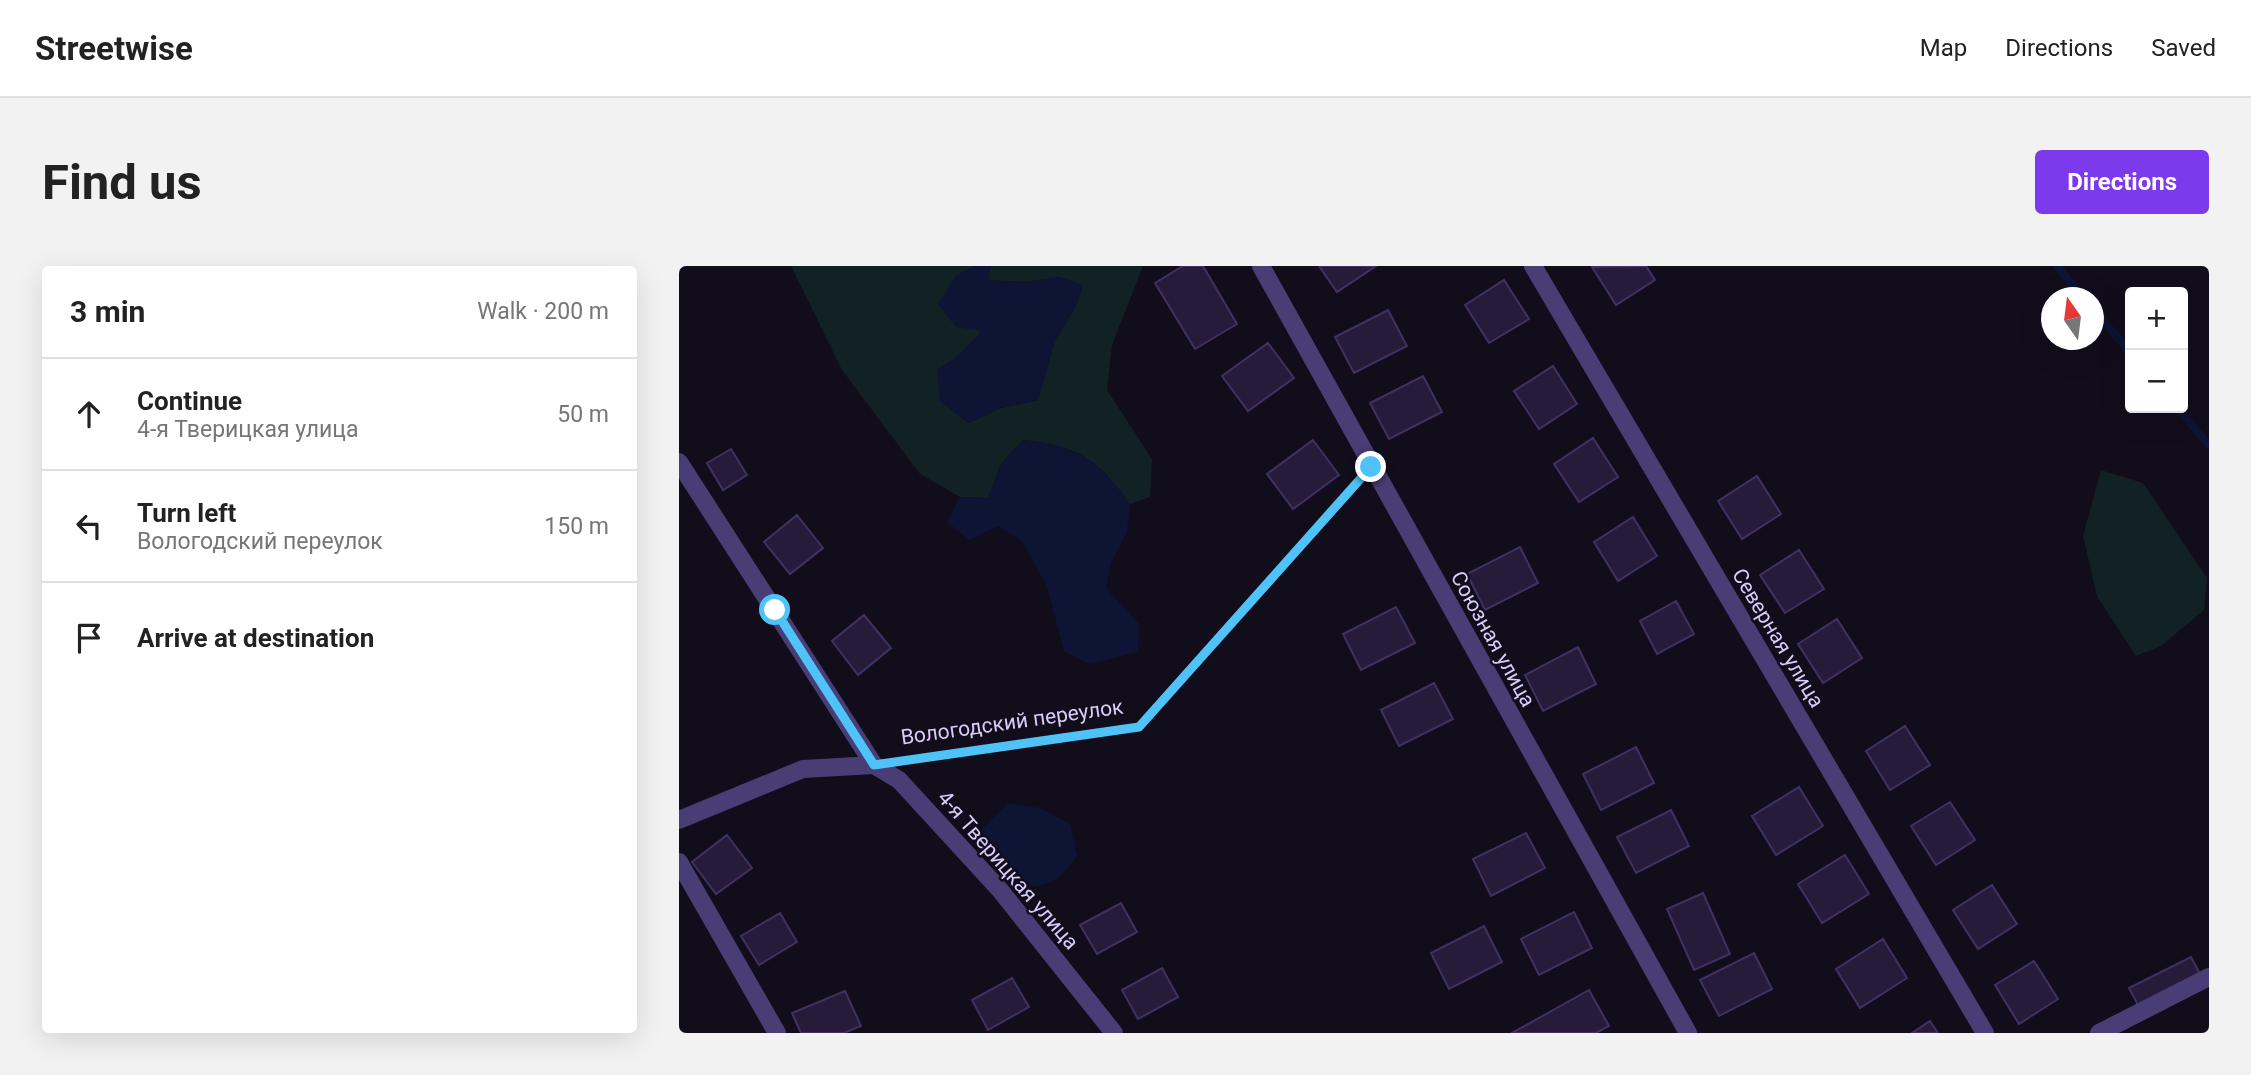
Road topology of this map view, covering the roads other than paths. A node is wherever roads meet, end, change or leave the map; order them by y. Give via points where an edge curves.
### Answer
1 (1261, 266) edge
2 (1533, 266) edge
3 (679, 462) edge
4 (874, 765) junction
5 (679, 820) edge
6 (679, 862) edge
7 (2209, 977) edge
8 (777, 1033) edge
9 (1115, 1033) edge
10 (1688, 1033) edge
11 (1985, 1033) edge
12 (2099, 1033) edge

1 - 10 street, Союзная улица
2 - 11 street, Северная улица
3 - 4 street, 4-я Тверицкая улица
4 - 5 street via 803,769
4 - 9 street, 4-я Тверицкая улица via 899,780 1000,890
6 - 8 street
7 - 12 street

